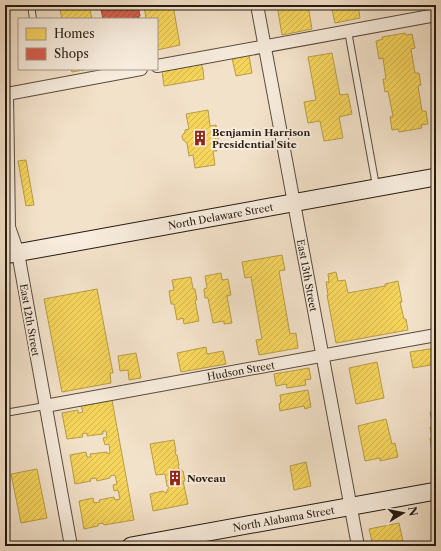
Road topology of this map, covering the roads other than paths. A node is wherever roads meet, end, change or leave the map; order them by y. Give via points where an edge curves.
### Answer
1 (31, 5) edge
2 (257, 5) edge
3 (436, 15) edge
4 (33, 18) edge
5 (348, 31) junction
6 (265, 46) junction
7 (158, 66) edge
8 (137, 70) edge
9 (436, 177) edge
10 (376, 188) junction
11 (294, 203) junction
12 (11, 254) edge
13 (436, 335) edge
14 (322, 356) junction
15 (45, 406) junction
16 (5, 413) edge
17 (436, 490) edge
18 (350, 506) junction
19 (72, 546) edge
20 (131, 546) edge
21 (358, 546) edge

1 - 4 lane
2 - 6 street, East 13th Street
3 - 5 street
5 - 6 street
5 - 10 lane
6 - 7 street
6 - 11 street, East 13th Street
8 - 12 street, East 12th Street via 6,94
9 - 10 main road, North Delaware Street
10 - 11 main road, North Delaware Street
11 - 12 main road, North Delaware Street
11 - 14 street, East 13th Street
12 - 15 street, East 12th Street
13 - 14 street, Hudson Street
14 - 15 street, Hudson Street
14 - 18 street, East 13th Street
15 - 16 lane
15 - 19 street, East 12th Street
17 - 18 main road, North Alabama Street
18 - 20 main road, North Alabama Street
18 - 21 street, East 13th Street

